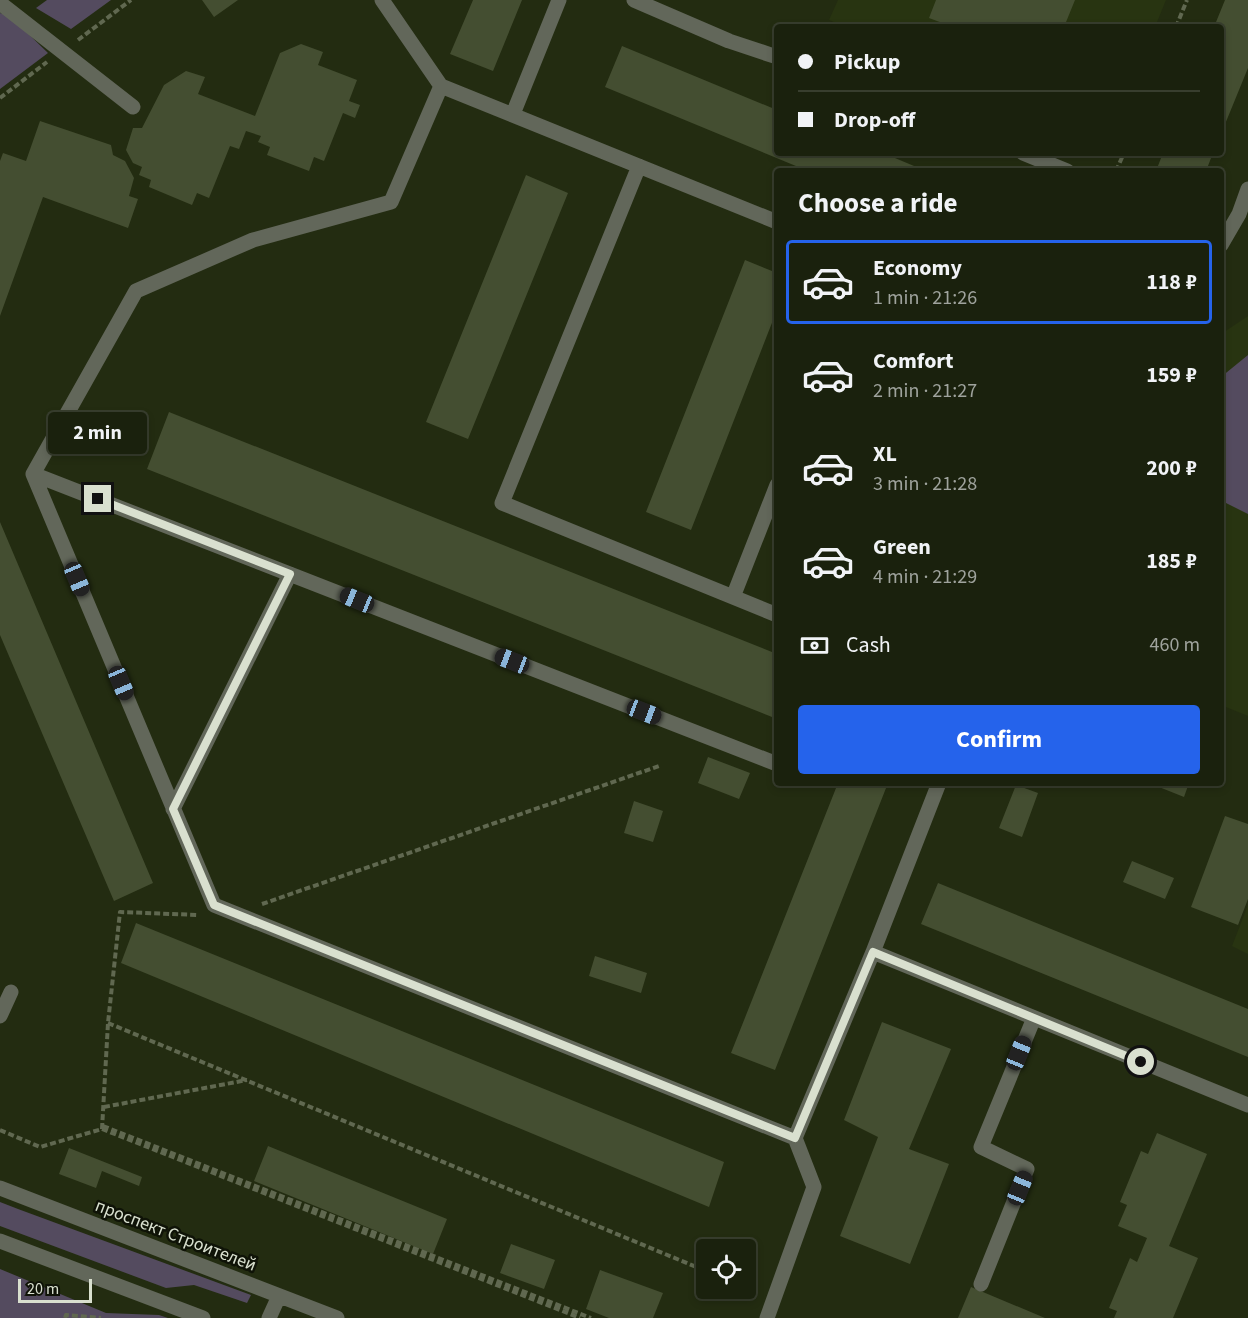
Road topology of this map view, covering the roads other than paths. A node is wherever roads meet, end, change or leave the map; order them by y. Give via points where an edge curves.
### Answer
1 (382, 0) edge
2 (559, 0) edge
3 (634, 0) edge
4 (0, 3) edge
5 (774, 56) edge
6 (441, 86) junction
7 (133, 107) dead end
8 (513, 114) junction
9 (1030, 156) edge
10 (639, 166) junction
11 (1060, 168) edge
12 (1248, 189) edge
13 (774, 221) edge
14 (1224, 240) edge
15 (33, 474) junction
16 (774, 492) edge
17 (290, 574) junction
18 (732, 597) junction
19 (774, 614) edge
20 (774, 763) edge
21 (938, 786) edge
22 (173, 809) junction
23 (873, 952) junction
24 (11, 992) dead end
25 (0, 1016) edge
26 (1034, 1018) junction
27 (1248, 1105) edge
28 (795, 1138) junction
29 (0, 1188) edge
30 (0, 1241) edge
31 (981, 1284) dead end
32 (279, 1296) junction
33 (202, 1318) edge
34 (269, 1318) edge
35 (337, 1318) edge
36 (767, 1318) edge

1 - 6 street
2 - 8 street
3 - 5 street
4 - 7 street
6 - 8 street
6 - 15 street via 391,202 253,240 136,291
8 - 10 street
9 - 11 street
10 - 13 street
10 - 18 street via 502,502
12 - 14 street
15 - 17 street
15 - 22 street
16 - 18 street
17 - 20 street
17 - 22 street
18 - 19 street
21 - 23 street
22 - 28 street via 214,905
23 - 26 street
23 - 28 street
24 - 25 street
26 - 27 street
26 - 31 street via 981,1147 1028,1169
28 - 36 street via 814,1187
29 - 32 street, проспект Строителей
30 - 33 street
32 - 34 street
32 - 35 street, проспект Строителей

